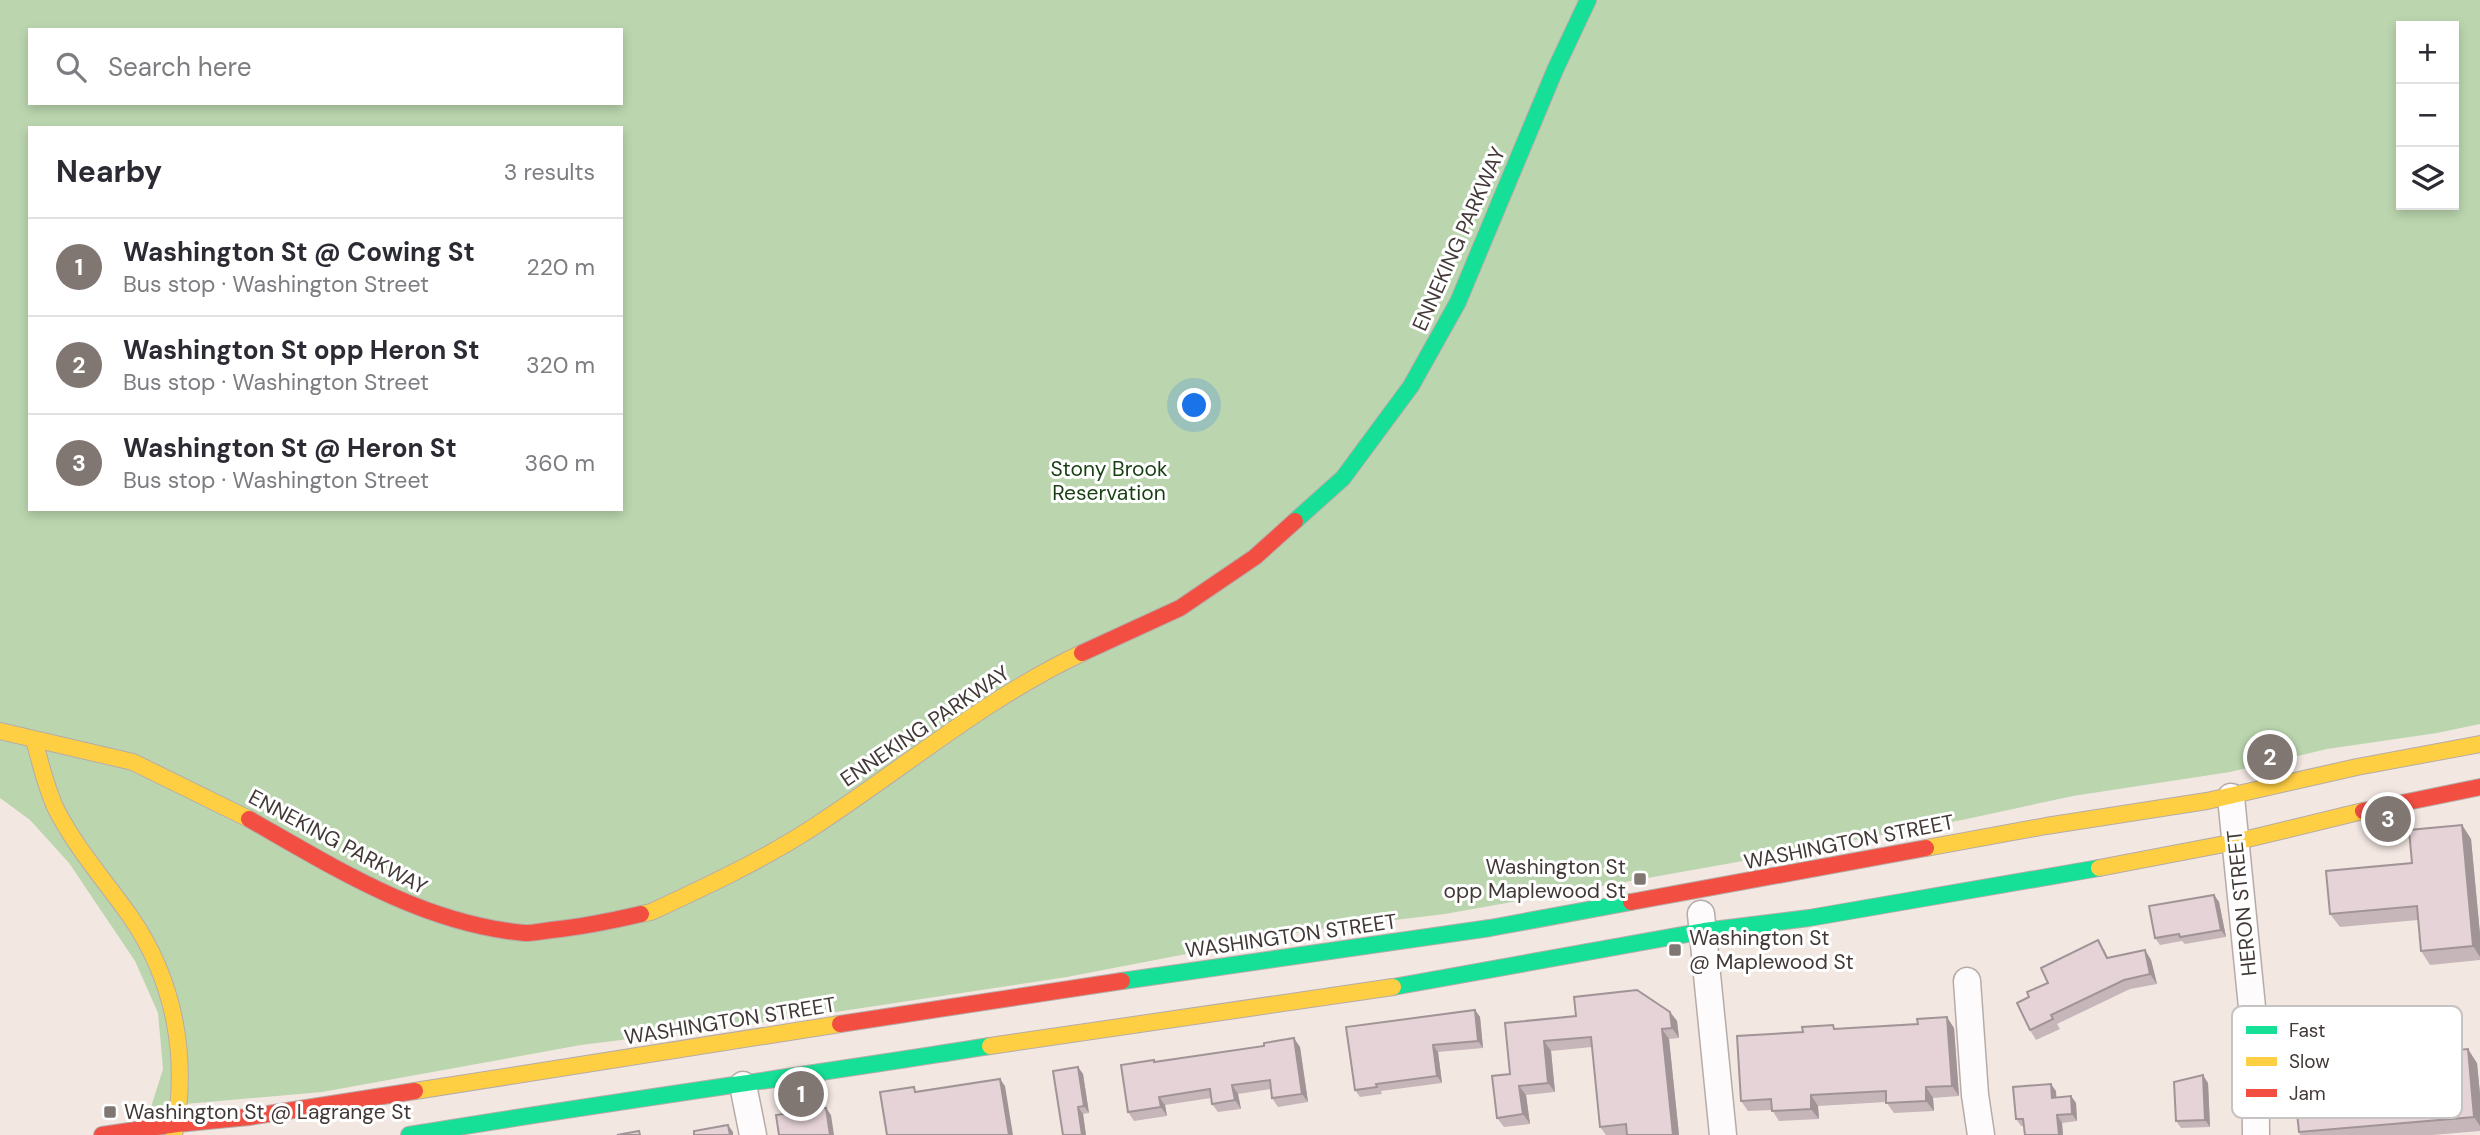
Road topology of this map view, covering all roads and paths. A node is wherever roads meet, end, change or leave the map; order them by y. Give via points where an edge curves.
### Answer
1 (1588, 0) edge
2 (0, 731) edge
3 (34, 740) junction
4 (2480, 744) edge
5 (2480, 787) edge
6 (2231, 796) junction
7 (2235, 842) junction
8 (1697, 891) junction
9 (1704, 931) junction
10 (1967, 981) dead end
11 (2252, 1006) edge
12 (743, 1085) junction
13 (495, 1128) edge
14 (175, 1129) edge
15 (102, 1135) edge
16 (409, 1135) edge
17 (752, 1135) edge
18 (1723, 1135) edge
19 (1981, 1135) edge

1 - 3 main road, ENNEKING PARKWAY via 1458,302 1411,386 1343,478 1255,557 1180,608 1055,666 967,720 815,826 735,873 650,912 592,926 527,933 466,923 425,911 133,762
2 - 3 main road, ENNEKING PARKWAY
3 - 14 main road via 56,810 162,972 179,1042 182,1097
4 - 6 main road, WASHINGTON STREET
5 - 7 main road
6 - 7 street, HERON STREET
6 - 8 main road, WASHINGTON STREET
7 - 9 main road via 1809,918
7 - 11 street, HERON STREET
8 - 9 street
8 - 14 main road, WASHINGTON STREET via 1477,930
9 - 12 main road via 1407,985
9 - 18 street
10 - 19 street
12 - 13 main road via 552,1111
12 - 17 street
13 - 16 main road
14 - 15 main road, WASHINGTON STREET

